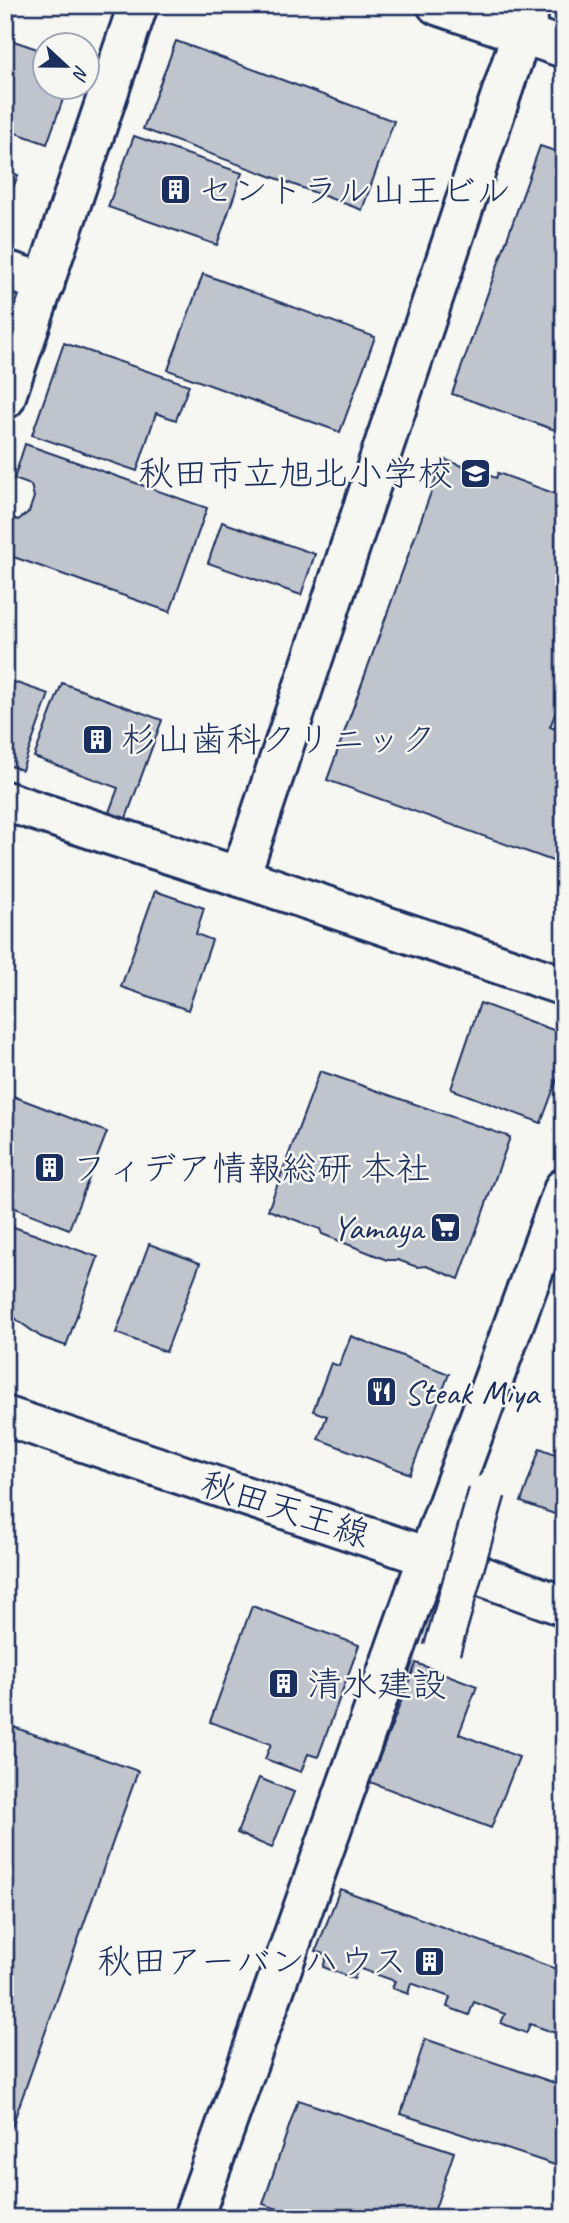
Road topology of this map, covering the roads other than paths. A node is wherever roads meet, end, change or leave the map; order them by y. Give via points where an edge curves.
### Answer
1 (138, 5) edge
2 (438, 5) edge
3 (526, 20) edge
4 (564, 48) edge
5 (5, 270) edge
6 (44, 283) junction
7 (5, 399) edge
8 (5, 801) edge
9 (240, 877) junction
10 (564, 986) edge
11 (564, 1188) edge
12 (5, 1416) edge
13 (487, 1492) dead end
14 (428, 1557) junction
15 (564, 1606) edge
16 (442, 1650) dead end
17 (193, 2218) edge

1 - 6 street
2 - 3 street
3 - 4 street
3 - 9 street
5 - 6 street
6 - 7 street
8 - 9 street
9 - 10 street
11 - 14 street
12 - 14 street, 秋田天王線
13 - 16 street, bridge
14 - 15 street, 秋田天王線
14 - 17 street

